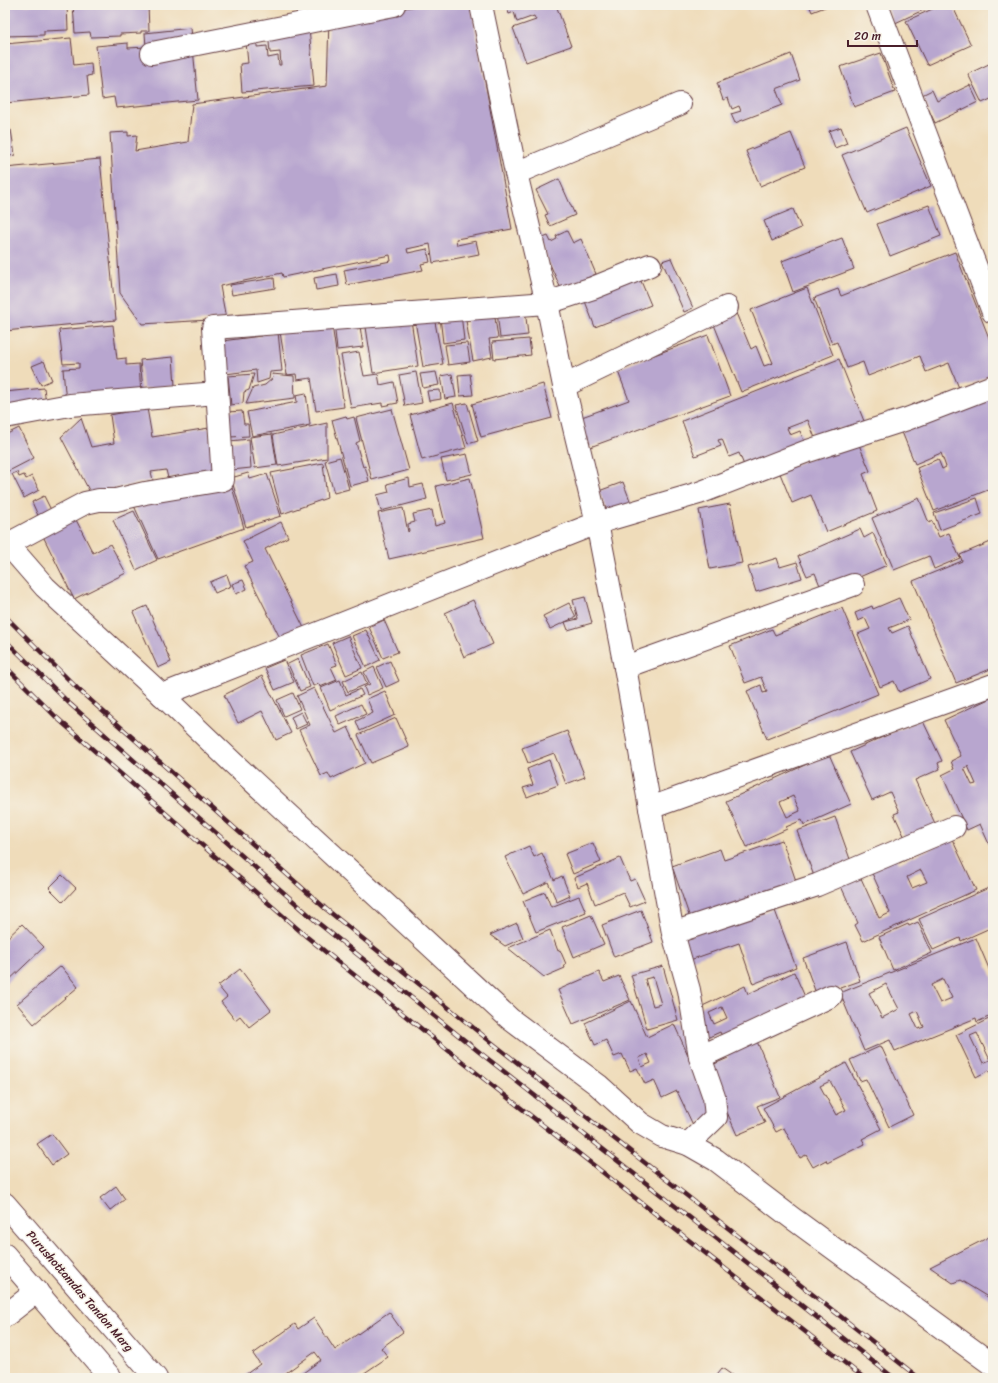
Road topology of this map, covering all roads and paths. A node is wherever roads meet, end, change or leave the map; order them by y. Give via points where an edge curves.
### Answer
1 (394, 5) edge
2 (481, 5) edge
3 (878, 5) edge
4 (152, 53) dead end
5 (680, 104) dead end
6 (516, 173) junction
7 (650, 265) dead end
8 (547, 302) junction
9 (727, 307) dead end
10 (993, 312) edge
11 (564, 386) junction
12 (993, 386) edge
13 (217, 393) junction
14 (5, 417) edge
15 (597, 523) junction
16 (6, 542) edge
17 (853, 584) dead end
18 (626, 668) junction
19 (993, 685) edge
20 (162, 695) junction
21 (650, 808) junction
22 (954, 827) dead end
23 (673, 933) junction
24 (831, 996) dead end
25 (700, 1057) junction
26 (688, 1144) junction
27 (5, 1204) edge
28 (5, 1255) edge
29 (37, 1291) junction
30 (5, 1316) edge
31 (993, 1365) edge
32 (111, 1378) edge
33 (156, 1378) edge

1 - 4 street
2 - 6 street
3 - 10 street
5 - 6 street
6 - 8 street
7 - 8 street via 593,288
8 - 11 street
8 - 13 street via 213,328
9 - 11 street
11 - 15 street
12 - 15 street via 907,419 805,452 699,493
13 - 14 street via 70,405
13 - 16 street via 223,480 116,500 85,503
15 - 18 street
15 - 20 street
16 - 20 street via 45,587
17 - 18 street
18 - 21 street
19 - 21 street
20 - 26 street via 510,1019 598,1085 640,1123 662,1136
21 - 23 street
22 - 23 street via 816,885
23 - 25 street via 689,990
24 - 25 street
25 - 26 street via 714,1097 716,1118
26 - 31 street via 716,1160
27 - 33 street, Purushottamdas Tandon Marg
28 - 29 street
29 - 30 street
29 - 32 street

